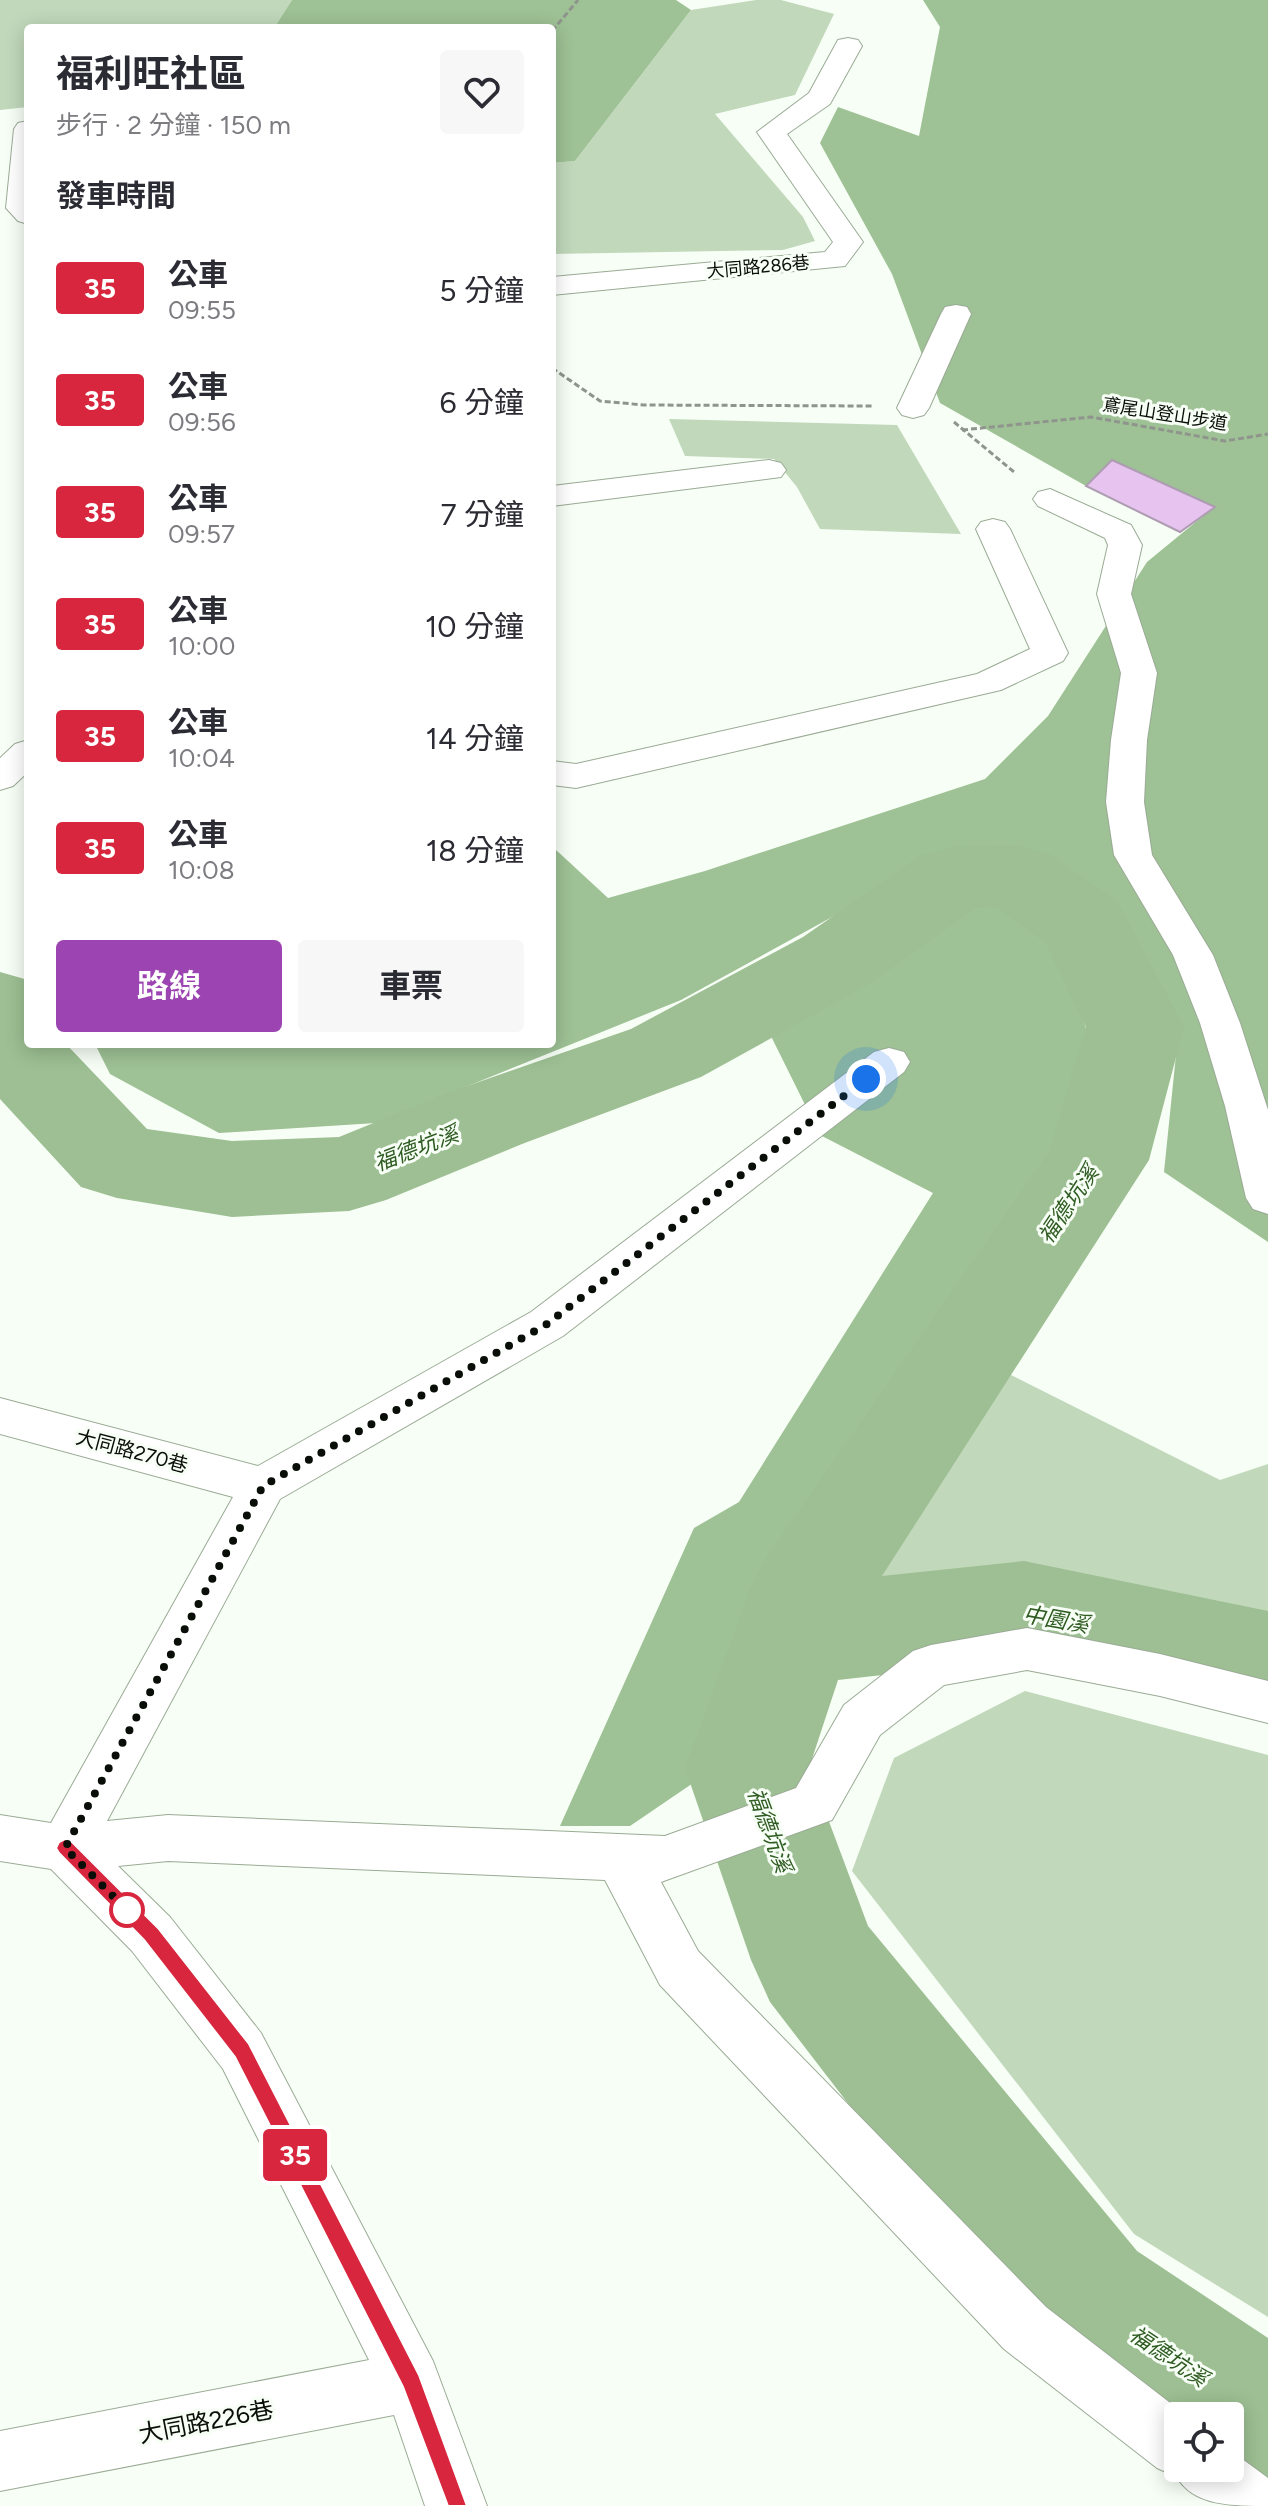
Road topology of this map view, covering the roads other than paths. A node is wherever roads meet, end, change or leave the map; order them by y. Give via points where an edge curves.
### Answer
1 (848, 46) dead end
2 (24, 174) edge
3 (24, 211) edge
4 (556, 286) edge
5 (956, 314) dead end
6 (913, 408) road end
7 (769, 470) dead end
8 (556, 496) edge
9 (1050, 499) road end
10 (993, 529) dead end
11 (24, 756) edge
12 (556, 774) edge
13 (0, 778) edge
14 (889, 1062) dead end
15 (1268, 1198) edge
16 (0, 1416) edge
17 (263, 1486) junction
18 (1268, 1702) edge
19 (0, 1838) edge
20 (65, 1848) junction
21 (643, 1859) junction
22 (412, 2382) junction
23 (1164, 2436) edge
24 (0, 2461) edge
25 (1222, 2482) edge
26 (456, 2506) edge
27 (1254, 2506) edge

1 - 4 street, 大同路286巷 via 820,98 771,132 848,242 834,260
2 - 3 street
5 - 6 street
7 - 8 street
9 - 15 street via 1119,532 1125,545 1114,594 1139,673 1125,802 1133,855 1193,955 1246,1106
10 - 12 street via 1050,653 988,682 576,776
11 - 13 street
14 - 17 street via 547,1324
16 - 17 street, 大同路270巷
17 - 20 street
18 - 21 street via 1027,1649 931,1666 862,1720 814,1804
19 - 20 street
20 - 21 street via 168,1838
20 - 22 street via 151,1934 242,2051
21 - 23 street via 679,1968 1025,2328
22 - 24 street, 大同路226巷
22 - 26 street
25 - 27 street

